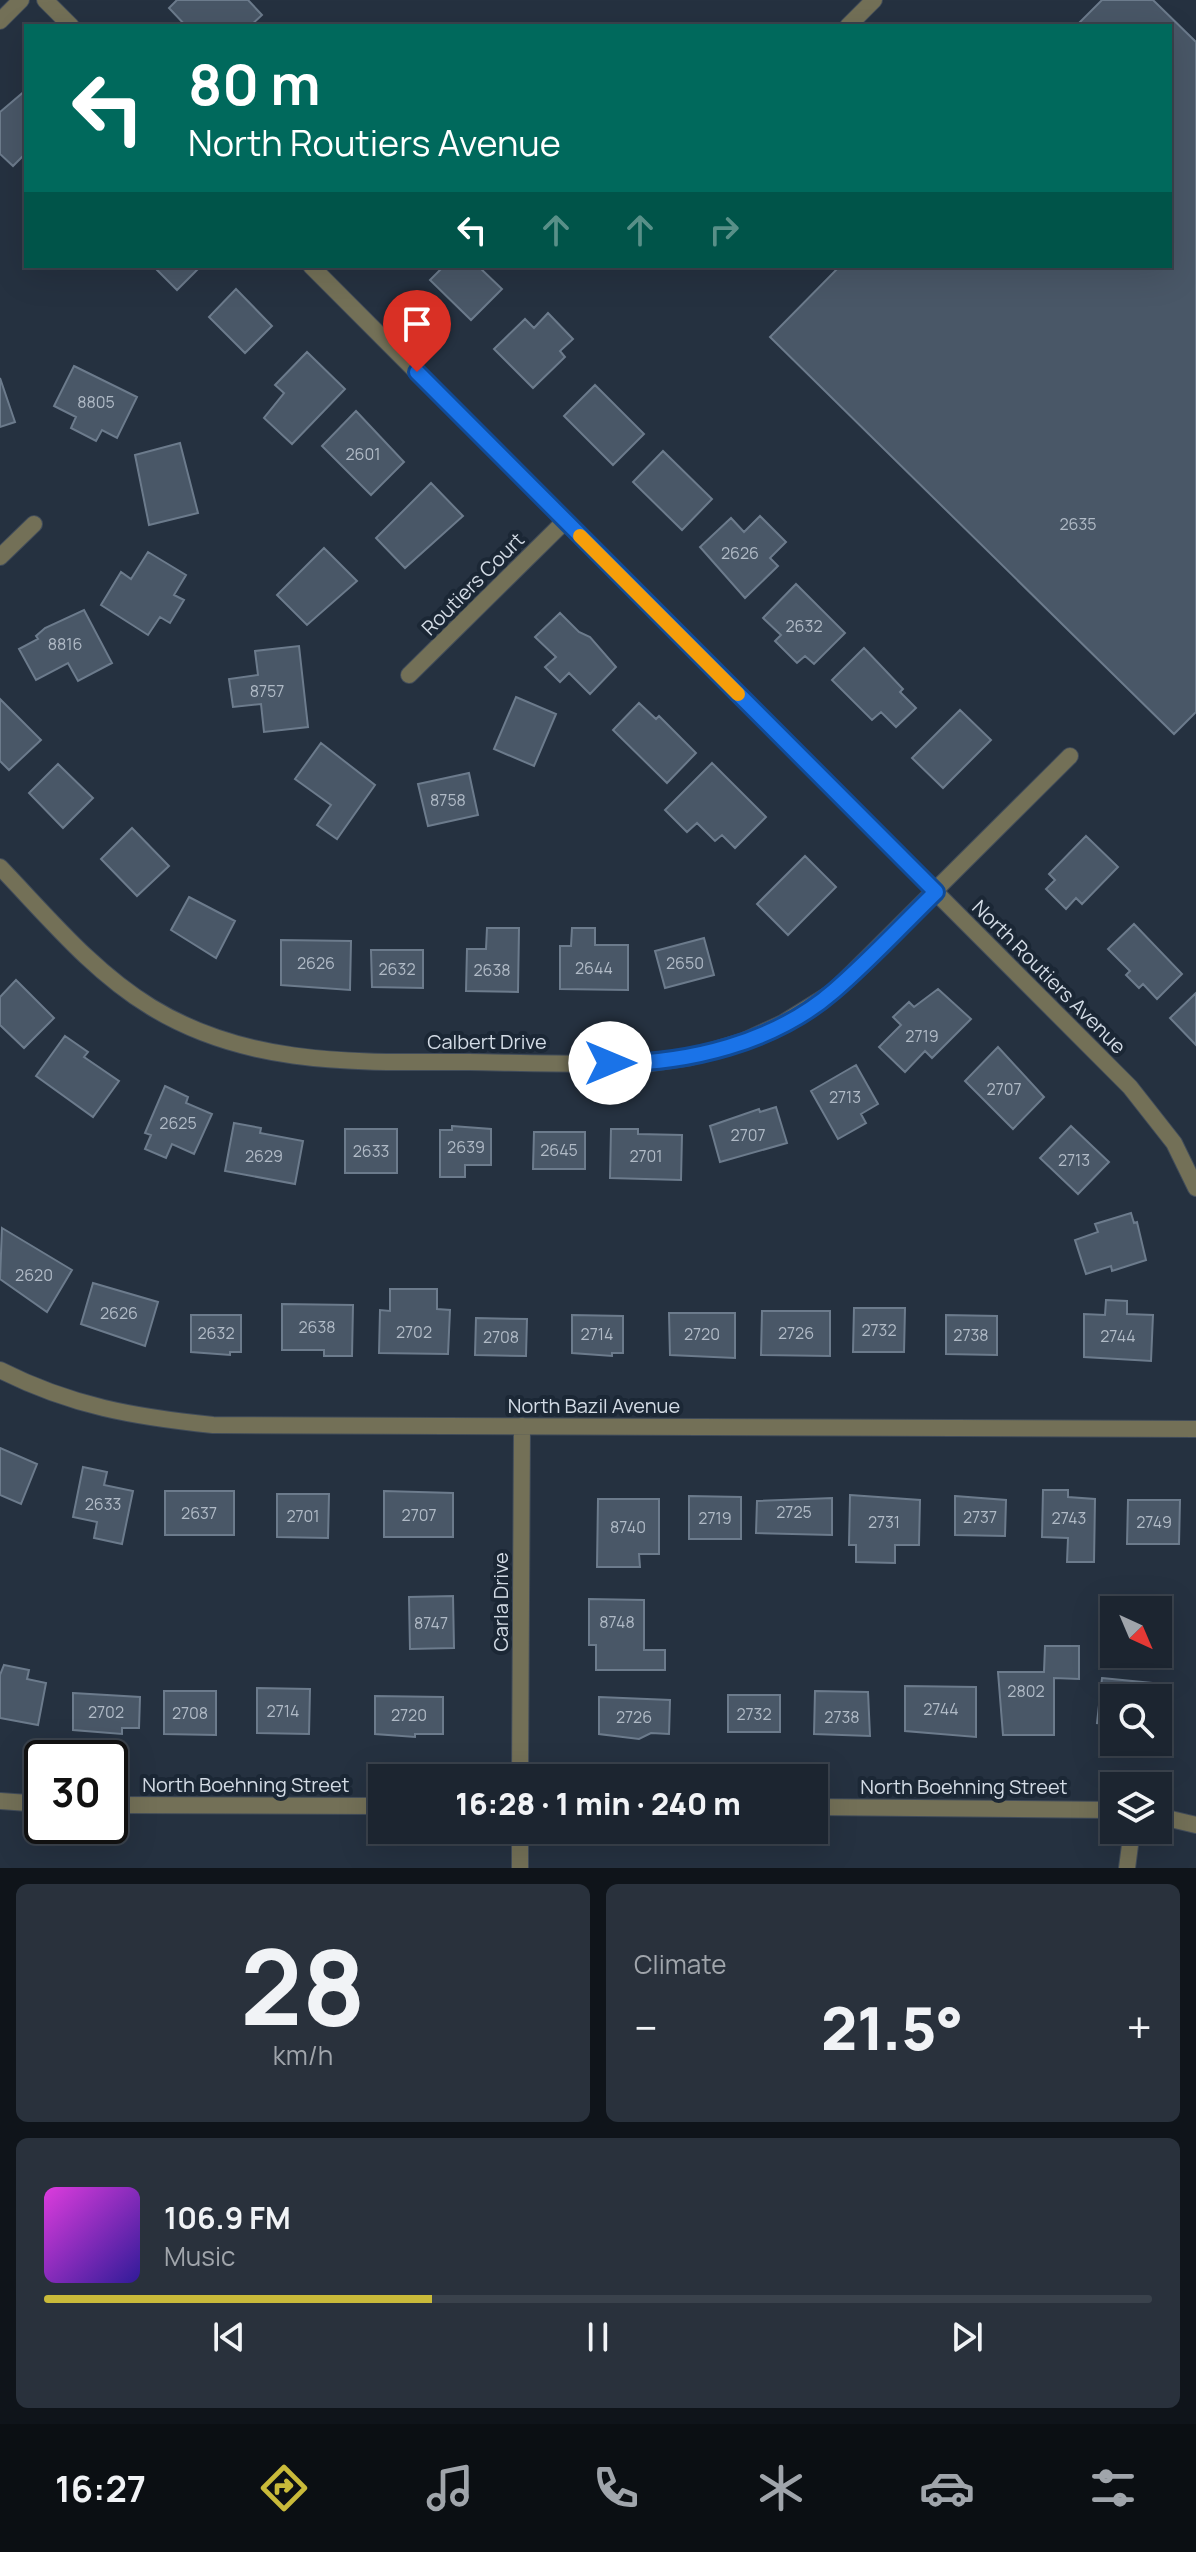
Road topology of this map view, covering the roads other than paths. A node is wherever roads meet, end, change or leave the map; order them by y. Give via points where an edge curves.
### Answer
1 (21, 0) edge
2 (45, 0) edge
3 (874, 0) edge
4 (0, 21) edge
5 (69, 24) edge
6 (850, 24) edge
7 (313, 268) edge
8 (565, 521) junction
9 (34, 524) dead end
10 (0, 557) edge
11 (409, 675) dead end
12 (1070, 756) dead end
13 (0, 867) edge
14 (936, 892) junction
15 (1196, 1188) edge
16 (0, 1370) edge
17 (522, 1426) junction
18 (1196, 1429) edge
19 (520, 1764) edge
20 (0, 1801) edge
21 (24, 1803) edge
22 (128, 1805) edge
23 (368, 1806) edge
24 (828, 1807) edge
25 (1100, 1810) edge
26 (1172, 1819) edge
27 (1196, 1825) edge
28 (520, 1844) edge
29 (1130, 1844) edge
30 (520, 1868) edge
31 (1127, 1868) edge

1 - 4 street
2 - 5 street
3 - 6 street
7 - 8 street, North Routiers Avenue
8 - 11 street, Routiers Court
8 - 14 street, North Routiers Avenue
9 - 10 street
12 - 14 street, Calbert Drive
13 - 14 street, Calbert Drive via 102,971 162,1013 241,1047 339,1062 640,1063 700,1054 783,1023 833,992
14 - 15 street, North Routiers Avenue via 1140,1098 1174,1143
16 - 17 street, North Bazil Avenue via 87,1405 185,1423
17 - 18 street, North Bazil Avenue
17 - 19 street, Carla Drive
20 - 21 street
22 - 23 street, North Boehning Street
24 - 25 street, North Boehning Street
26 - 27 street
28 - 30 street
29 - 31 street

